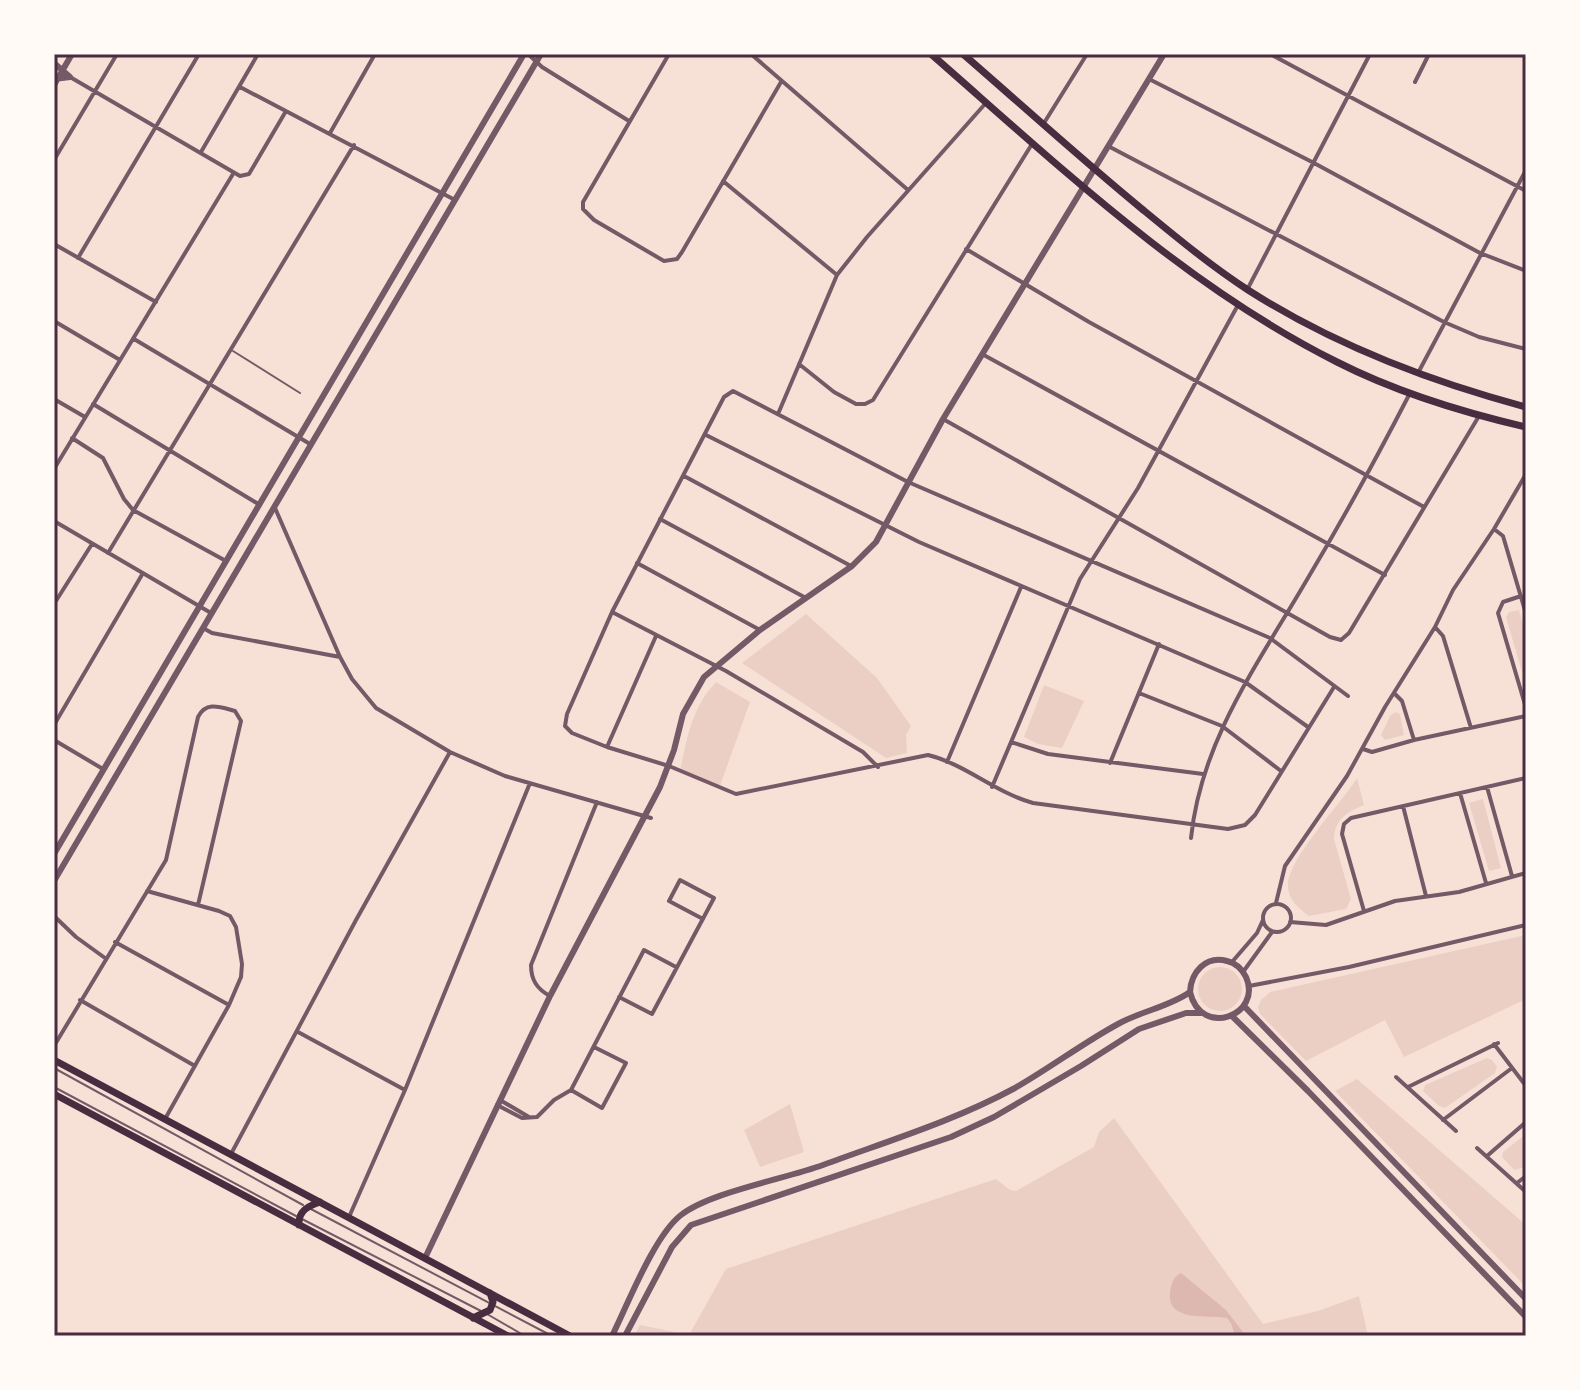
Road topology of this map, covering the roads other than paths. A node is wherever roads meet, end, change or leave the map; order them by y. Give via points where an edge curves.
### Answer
1 (72, 54) edge
2 (117, 54) edge
3 (199, 54) edge
4 (258, 54) edge
5 (375, 54) edge
6 (526, 54) edge
7 (669, 54) edge
8 (751, 54) edge
9 (931, 54) edge
10 (963, 54) edge
11 (1087, 54) edge
12 (1164, 54) edge
13 (1270, 54) edge
14 (1370, 54) edge
15 (1418, 54) edge
16 (1428, 56) edge
17 (540, 57) edge
18 (54, 63) edge
19 (63, 68) junction
20 (70, 77) junction
21 (1149, 79) junction
22 (55, 81) edge
23 (781, 82) junction
24 (1415, 82) dead end
25 (240, 87) junction
26 (95, 91) junction
27 (1348, 96) junction
28 (987, 102) junction
29 (286, 111) junction
30 (629, 121) junction
31 (1043, 124) junction
32 (155, 127) junction
33 (330, 133) junction
34 (1033, 143) junction
35 (354, 145) junction
36 (1108, 146) junction
37 (200, 152) junction
38 (54, 160) edge
39 (1314, 163) junction
40 (1094, 169) junction
41 (1526, 170) edge
42 (233, 174) junction
43 (723, 181) junction
44 (1084, 186) junction
45 (1518, 186) junction
46 (908, 190) junction
47 (1526, 191) edge
48 (442, 193) junction
49 (455, 200) junction
50 (1277, 234) junction
51 (54, 244) edge
52 (966, 249) junction
53 (1480, 253) junction
54 (78, 258) junction
55 (1526, 271) edge
56 (837, 275) junction
57 (1024, 284) junction
58 (1247, 290) junction
59 (156, 302) junction
60 (1238, 305) junction
61 (54, 321) edge
62 (1444, 322) junction
63 (134, 339) junction
64 (230, 349) junction
65 (1526, 349) edge
66 (982, 354) junction
67 (120, 360) junction
68 (799, 364) junction
69 (1417, 374) junction
70 (1196, 381) junction
71 (209, 385) junction
72 (300, 393) dead end
73 (1410, 393) junction
74 (54, 399) edge
75 (93, 404) junction
76 (1526, 407) edge
77 (778, 414) junction
78 (1479, 416) junction
79 (85, 417) junction
80 (943, 419) junction
81 (1526, 427) edge
82 (706, 435) junction
83 (72, 438) junction
84 (299, 438) junction
85 (312, 445) junction
86 (1159, 449) junction
87 (169, 451) junction
88 (1526, 463) edge
89 (54, 469) edge
90 (1526, 472) edge
91 (684, 476) junction
92 (1366, 477) junction
93 (908, 482) junction
94 (260, 505) junction
95 (275, 508) junction
96 (1425, 508) junction
97 (133, 510) junction
98 (1121, 517) junction
99 (660, 519) junction
100 (54, 521) edge
101 (886, 526) junction
102 (1494, 529) junction
103 (92, 544) junction
104 (1328, 545) junction
105 (108, 553) junction
106 (226, 561) junction
107 (1090, 562) junction
108 (637, 563) junction
109 (852, 566) junction
110 (143, 573) junction
111 (1385, 575) junction
112 (1021, 587) junction
113 (1521, 596) junction
114 (806, 598) junction
115 (54, 604) edge
116 (200, 606) junction
117 (1068, 607) junction
118 (612, 612) junction
119 (212, 613) junction
120 (1288, 613) junction
121 (1526, 614) edge
122 (1435, 627) junction
123 (203, 628) junction
124 (760, 630) junction
125 (656, 636) junction
126 (1270, 638) junction
127 (1159, 644) junction
128 (340, 657) junction
129 (715, 665) junction
130 (1245, 682) junction
131 (1334, 687) junction
132 (1139, 693) junction
133 (1394, 693) junction
134 (1348, 696) dead end
135 (1526, 708) edge
136 (1526, 716) edge
137 (54, 725) edge
138 (1222, 726) junction
139 (1308, 727) junction
140 (1471, 728) junction
141 (54, 740) edge
142 (1414, 740) junction
143 (1011, 742) junction
144 (607, 747) junction
145 (1363, 749) junction
146 (450, 752) junction
147 (947, 762) junction
148 (1110, 763) junction
149 (669, 766) junction
150 (878, 767) junction
151 (103, 769) junction
152 (1281, 771) junction
153 (1203, 774) junction
154 (1526, 778) edge
155 (530, 783) junction
156 (992, 787) junction
157 (1487, 787) junction
158 (1460, 793) junction
159 (597, 802) junction
160 (1403, 806) junction
161 (648, 818) junction
162 (1192, 824) junction
163 (1191, 838) dead end
164 (54, 854) edge
165 (1526, 873) edge
166 (1512, 876) junction
167 (54, 881) edge
168 (1486, 884) junction
169 (147, 891) junction
170 (1426, 896) junction
171 (1276, 903) junction
172 (198, 905) junction
173 (1364, 911) junction
174 (54, 916) edge
175 (703, 919) junction
176 (1263, 920) junction
177 (1290, 922) junction
178 (1526, 925) edge
179 (1273, 931) junction
180 (115, 942) junction
181 (1244, 948) junction
182 (1255, 956) junction
183 (105, 958) junction
184 (1232, 962) junction
185 (676, 967) junction
186 (1243, 972) junction
187 (1249, 986) junction
188 (1190, 992) junction
189 (550, 996) junction
190 (619, 997) junction
191 (80, 1000) junction
192 (229, 1005) junction
193 (1244, 1006) junction
194 (1201, 1013) junction
195 (1232, 1016) junction
196 (297, 1032) junction
197 (54, 1046) edge
198 (594, 1047) junction
199 (54, 1060) edge
200 (195, 1066) junction
201 (54, 1068) edge
202 (1512, 1068) junction
203 (1396, 1077) dead end
204 (1526, 1086) edge
205 (54, 1087) edge
206 (1408, 1087) junction
207 (405, 1090) junction
208 (571, 1090) junction
209 (54, 1094) edge
210 (499, 1103) junction
211 (165, 1119) junction
212 (1443, 1120) junction
213 (1526, 1122) edge
214 (1456, 1131) dead end
215 (891, 1140) junction
216 (1477, 1148) dead end
217 (231, 1154) junction
218 (896, 1155) junction
219 (1487, 1156) junction
220 (1526, 1176) edge
221 (1517, 1183) junction
222 (1526, 1192) edge
223 (320, 1202) junction
224 (306, 1207) junction
225 (349, 1217) junction
226 (299, 1221) junction
227 (425, 1258) junction
228 (490, 1293) junction
229 (1526, 1299) edge
230 (493, 1304) junction
231 (485, 1313) junction
232 (1526, 1317) edge
233 (473, 1318) junction
234 (508, 1336) edge
235 (525, 1336) edge
236 (552, 1336) edge
237 (570, 1336) edge
238 (612, 1336) edge
239 (625, 1336) edge

1 - 19 street
2 - 26 street
3 - 32 street
4 - 25 street
5 - 33 street
6 - 17 street
6 - 48 street
7 - 30 street
8 - 23 street
9 - 28 main road
10 - 31 main road
11 - 31 street
12 - 21 street
13 - 27 street
14 - 27 street
15 - 16 street
16 - 24 street
17 - 30 street via 542,67
17 - 49 street
18 - 19 street
19 - 20 street
19 - 22 street
20 - 22 street
20 - 26 street
21 - 36 street
21 - 39 street
23 - 43 street
23 - 46 street
25 - 29 street
25 - 37 street
26 - 32 street
26 - 38 street
27 - 39 street
27 - 45 street
28 - 34 main road
28 - 46 street
29 - 33 street
29 - 42 street via 249,174
30 - 43 street via 586,194 583,209 594,220 655,257 677,259
31 - 40 main road
32 - 37 street
32 - 54 street
33 - 35 street
34 - 44 main road
34 - 52 street
35 - 48 street
35 - 64 street
36 - 40 street
36 - 50 street
37 - 42 street
39 - 50 street
39 - 53 street
40 - 44 street
40 - 58 main road
41 - 45 street
42 - 59 street
43 - 56 street
44 - 57 street
44 - 60 main road
45 - 47 street
45 - 53 street
46 - 56 street
48 - 49 street
48 - 84 street
49 - 85 street
50 - 58 street
50 - 62 street
51 - 54 street
52 - 57 street
52 - 68 street via 880,393 865,404 834,392
53 - 55 street
53 - 62 street
54 - 59 street
56 - 68 street
57 - 66 street
57 - 70 street
58 - 69 main road via 1349,346
59 - 63 street
60 - 70 street
60 - 73 main road via 1336,362
61 - 67 street
62 - 65 street
62 - 69 street
63 - 67 street
63 - 71 street
64 - 71 street
64 - 72 lane
66 - 80 street
66 - 86 street
67 - 75 street
68 - 77 street
69 - 76 main road
70 - 86 street
70 - 92 street
71 - 84 street
71 - 87 street
73 - 78 main road
73 - 92 street
74 - 79 street
75 - 79 street
75 - 87 street
77 - 82 street via 730,392
77 - 93 street
78 - 81 main road
78 - 96 street
79 - 83 street
80 - 93 street
80 - 98 street
82 - 91 street
82 - 101 street
83 - 89 street
83 - 97 street via 103,458
84 - 85 street
84 - 94 street
85 - 95 street
86 - 98 street
86 - 104 street
87 - 94 street
87 - 97 street
88 - 90 street
90 - 102 street
91 - 99 street
91 - 109 street
92 - 96 street
92 - 104 street
93 - 101 street
93 - 107 street
94 - 106 street
95 - 119 street
95 - 128 street
96 - 111 street
97 - 105 street
97 - 106 street
98 - 107 street
98 - 120 street
99 - 108 street
99 - 114 street
100 - 103 street
101 - 109 street
101 - 112 street
102 - 113 street via 1503,536
102 - 122 street
103 - 105 street
103 - 115 street
104 - 111 street
104 - 120 street
105 - 110 street
106 - 116 street
107 - 117 street
107 - 126 street
108 - 118 street
108 - 124 street
109 - 114 street
110 - 116 street
110 - 137 street
111 - 120 street via 1345,638 1336,640
112 - 117 street
112 - 147 street
113 - 121 street
113 - 135 street via 1503,602 1498,613
114 - 124 street
116 - 119 street
116 - 151 street
117 - 127 street
117 - 143 street
118 - 125 street
118 - 144 street via 565,726
119 - 123 street
120 - 126 street
122 - 133 street
122 - 140 street via 1443,636
123 - 128 street
123 - 167 street
124 - 129 street
125 - 129 street
125 - 144 street
126 - 130 street
126 - 131 street
127 - 130 street
127 - 132 street
128 - 146 street via 376,708
129 - 149 street via 688,702
129 - 150 street via 863,752
130 - 138 street
130 - 139 street
131 - 134 street
131 - 139 street
132 - 138 street
132 - 148 street
133 - 142 street via 1402,701
133 - 145 street
136 - 140 street
138 - 152 street
138 - 153 street
139 - 152 street
140 - 142 street
141 - 151 street
142 - 145 street via 1372,752
143 - 148 street via 1048,754
143 - 156 street
144 - 149 street
145 - 171 street via 1299,841 1285,866
146 - 155 street
146 - 196 street
147 - 150 street via 928,755
147 - 156 street
148 - 153 street
149 - 150 street via 736,794
149 - 161 street
151 - 164 street
152 - 162 street via 1245,825 1228,829
153 - 162 street
154 - 157 street
155 - 159 street
155 - 207 street
156 - 162 street via 1033,803
157 - 158 street
157 - 166 street
158 - 160 street
158 - 168 street
159 - 161 street
159 - 189 street via 531,965 539,990
160 - 170 street
160 - 173 street via 1344,824 1342,834
161 - 189 street
162 - 163 street
165 - 166 street
166 - 168 street
168 - 170 street
169 - 172 street
169 - 172 street via 169,851 198,717 210,706 235,711 241,721
169 - 180 street
170 - 173 street
171 - 176 street via 1265,909
171 - 177 street via 1288,909
172 - 192 street via 225,913 236,927 241,977
173 - 177 street via 1326,925
174 - 183 street
175 - 175 street via 669,901 680,880 714,898
175 - 185 street
176 - 179 street
176 - 181 street
177 - 179 street
178 - 187 street
179 - 182 street
180 - 183 street
180 - 192 street
181 - 182 street
181 - 184 street
182 - 186 street
183 - 191 street
184 - 186 street
184 - 188 street via 1206,963 1193,975
185 - 190 street via 644,950
185 - 190 street via 652,1014
186 - 187 street
187 - 193 street
188 - 194 street
188 - 215 street via 1124,1020 1012,1090
189 - 210 street
190 - 198 street
191 - 197 street
191 - 200 street
192 - 200 street
193 - 195 street
193 - 229 street
194 - 195 street via 1216,1019
194 - 218 street via 1139,1029 975,1127
195 - 232 street
196 - 207 street
196 - 217 street
198 - 208 street
198 - 208 street via 626,1063 602,1108
199 - 211 main road
200 - 211 street
201 - 224 lane
202 - 204 street
202 - 206 street via 1496,1044
202 - 212 street
203 - 206 street
205 - 226 lane
206 - 212 street
207 - 225 street
208 - 210 street via 530,1119
209 - 226 main road
210 - 227 street
211 - 217 main road
212 - 214 street
213 - 219 street
215 - 218 street
215 - 238 street via 690,1209 660,1240
216 - 219 street
217 - 223 main road
218 - 239 street via 691,1225 672,1247
219 - 221 street
220 - 221 street
221 - 222 street
223 - 224 main road
223 - 225 main road
224 - 226 main road
224 - 230 lane
225 - 227 main road
226 - 231 lane
226 - 233 main road
227 - 228 main road
228 - 230 main road
228 - 237 main road
230 - 231 main road
230 - 236 lane
231 - 233 main road
231 - 235 lane
233 - 234 main road

